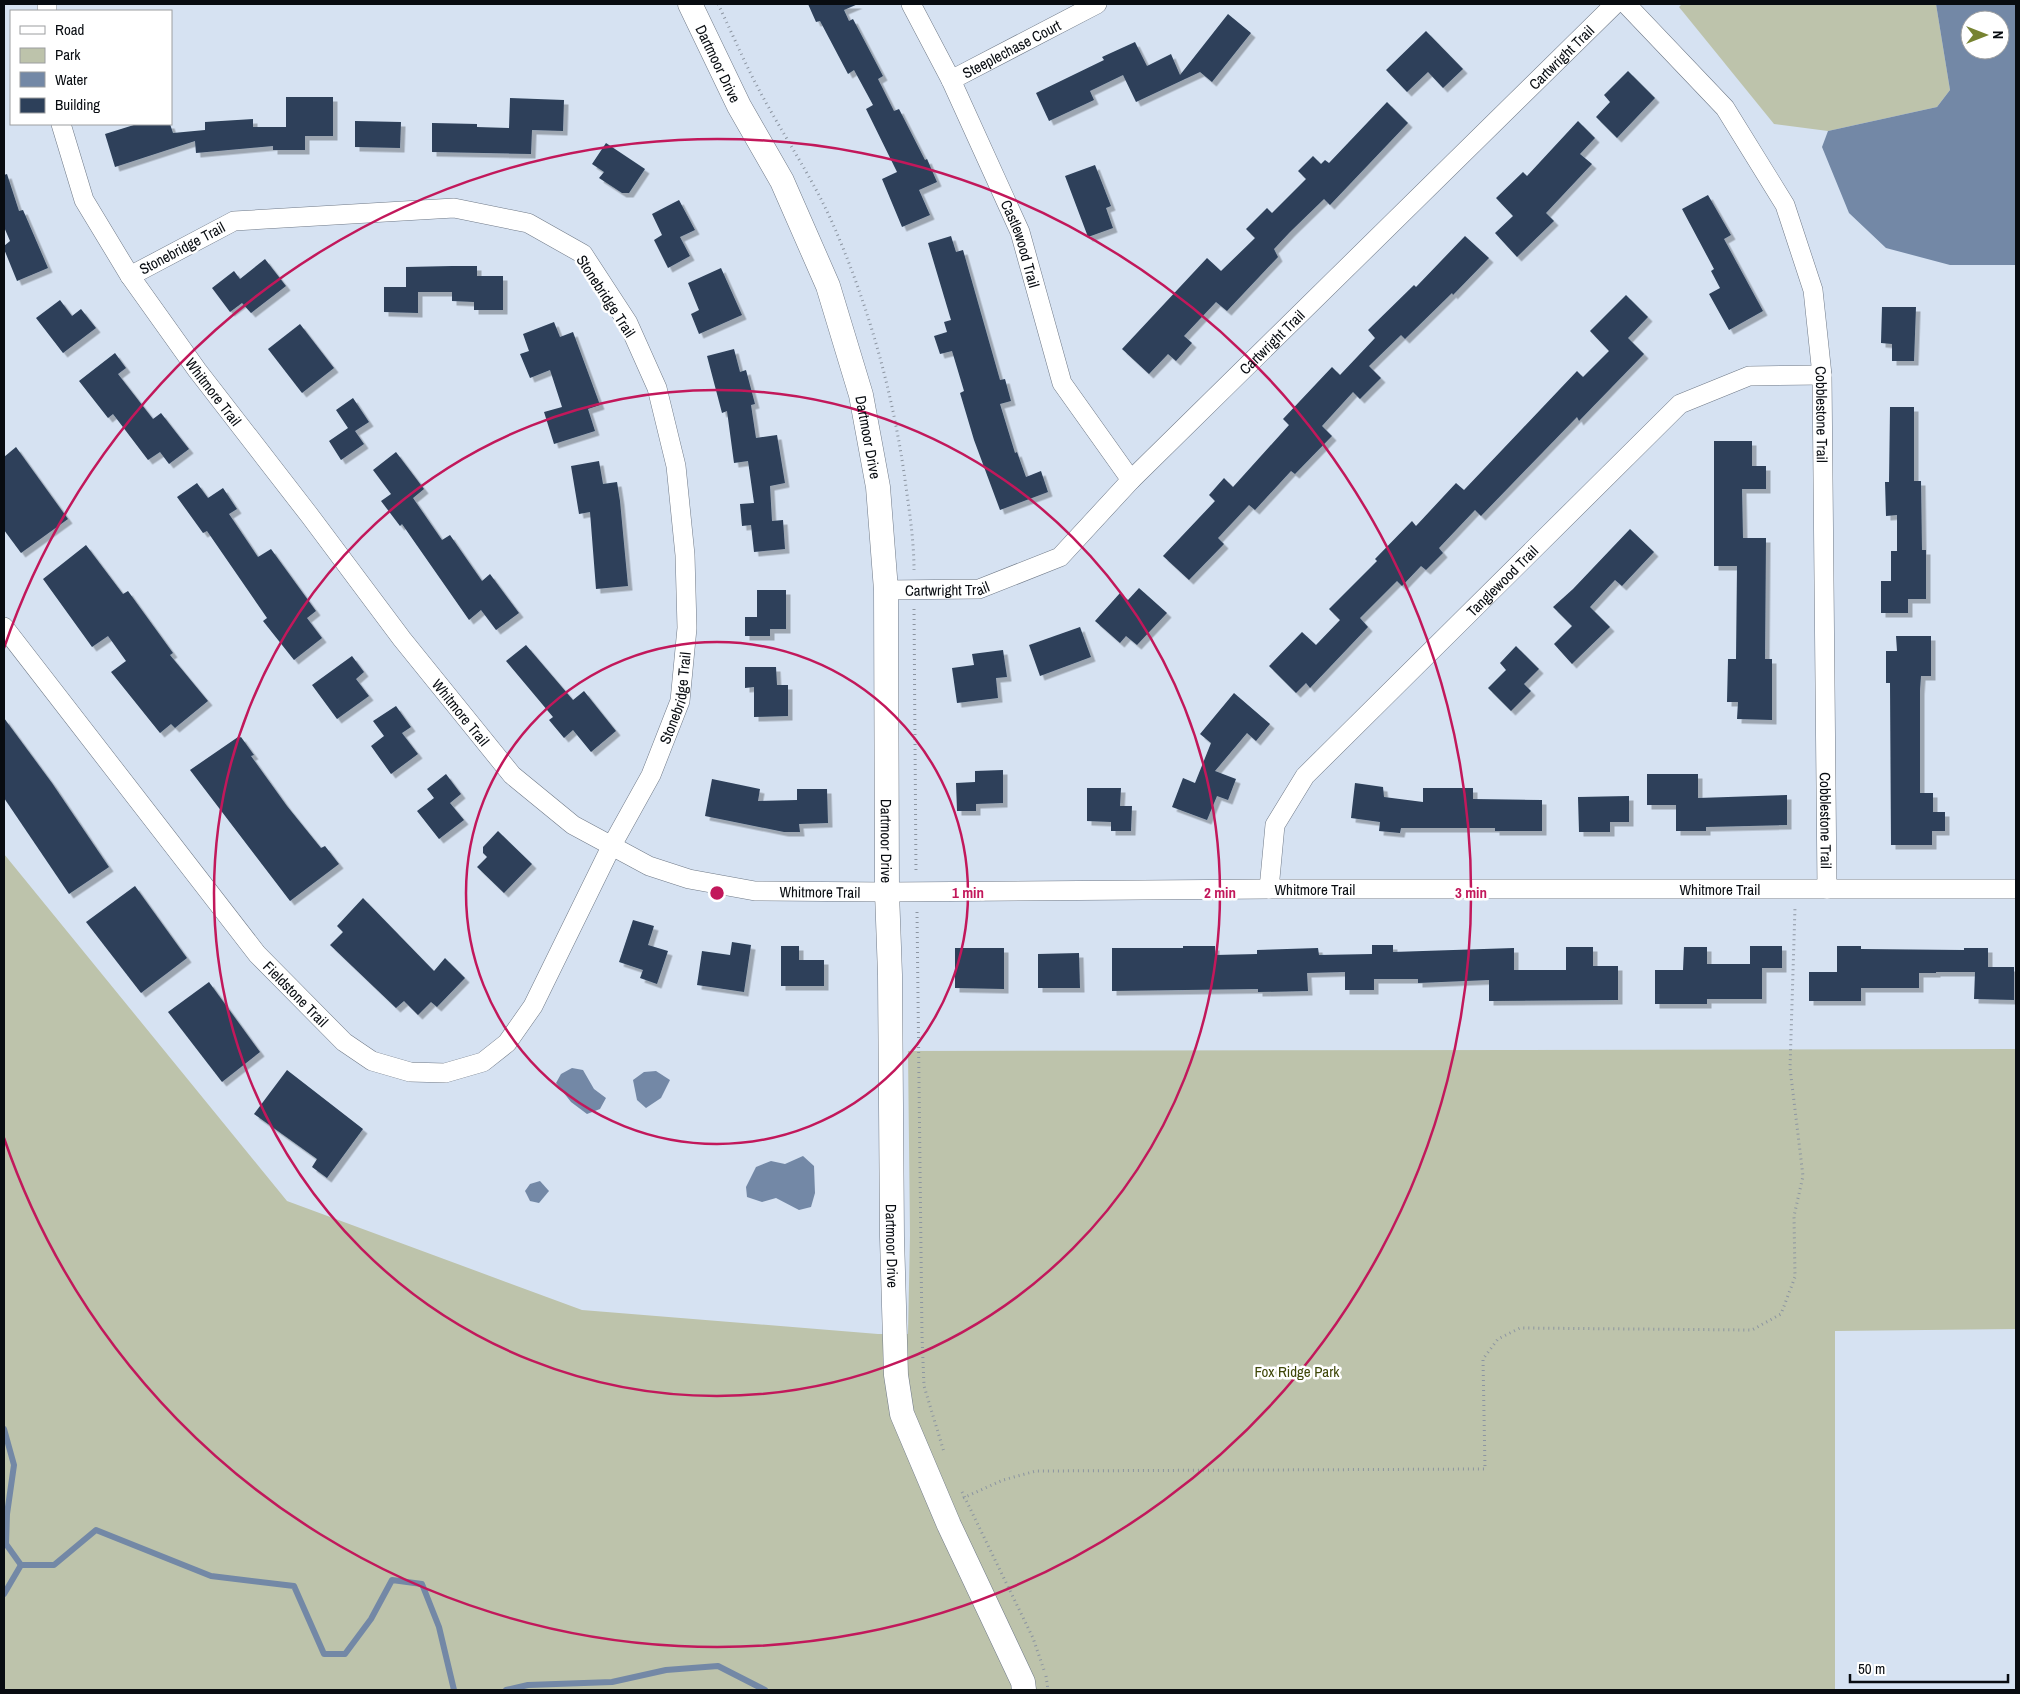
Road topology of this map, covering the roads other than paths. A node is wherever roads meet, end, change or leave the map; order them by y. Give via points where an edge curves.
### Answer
1 (690, 4) edge
2 (911, 4) edge
3 (1097, 4) edge
4 (1615, 4) edge
5 (1626, 4) edge
6 (951, 80) junction
7 (61, 125) edge
8 (130, 276) junction
9 (1822, 375) junction
10 (1131, 480) junction
11 (886, 590) junction
12 (4, 627) edge
13 (611, 847) junction
14 (1269, 889) junction
15 (1827, 889) junction
16 (2016, 889) edge
17 (888, 892) junction
18 (1024, 1690) edge

1 - 11 street, Dartmoor Drive via 738,106 782,181 828,286 861,395 878,486
2 - 6 street, Castlewood Trail
3 - 6 street, Steeplechase Court
4 - 10 street, Cartwright Trail
5 - 9 street, Cobblestone Trail via 1724,108 1785,205 1813,290
6 - 10 street, Castlewood Trail via 1020,232 1062,383
7 - 8 street, Whitmore Trail via 84,200
8 - 13 street, Whitmore Trail via 197,370 402,639 512,775 574,825
8 - 13 street, Stonebridge Trail via 234,221 454,208 528,223 583,254 628,323 656,388 676,466 686,555 687,628 680,701 651,775
9 - 14 street, Tanglewood Trail via 1749,376 1680,404 1305,776 1275,825
9 - 15 street, Cobblestone Trail
10 - 11 street, Cartwright Trail via 1060,557 979,588
11 - 17 street, Dartmoor Drive
12 - 13 street, Fieldstone Trail via 257,954 344,1042 372,1061 410,1072 445,1073 483,1062 507,1043 533,1006
13 - 17 street, Whitmore Trail via 649,866 689,879 755,891
14 - 15 street, Whitmore Trail
14 - 17 street, Whitmore Trail
15 - 16 street, Whitmore Trail
17 - 18 street, Dartmoor Drive via 896,1375 902,1414

